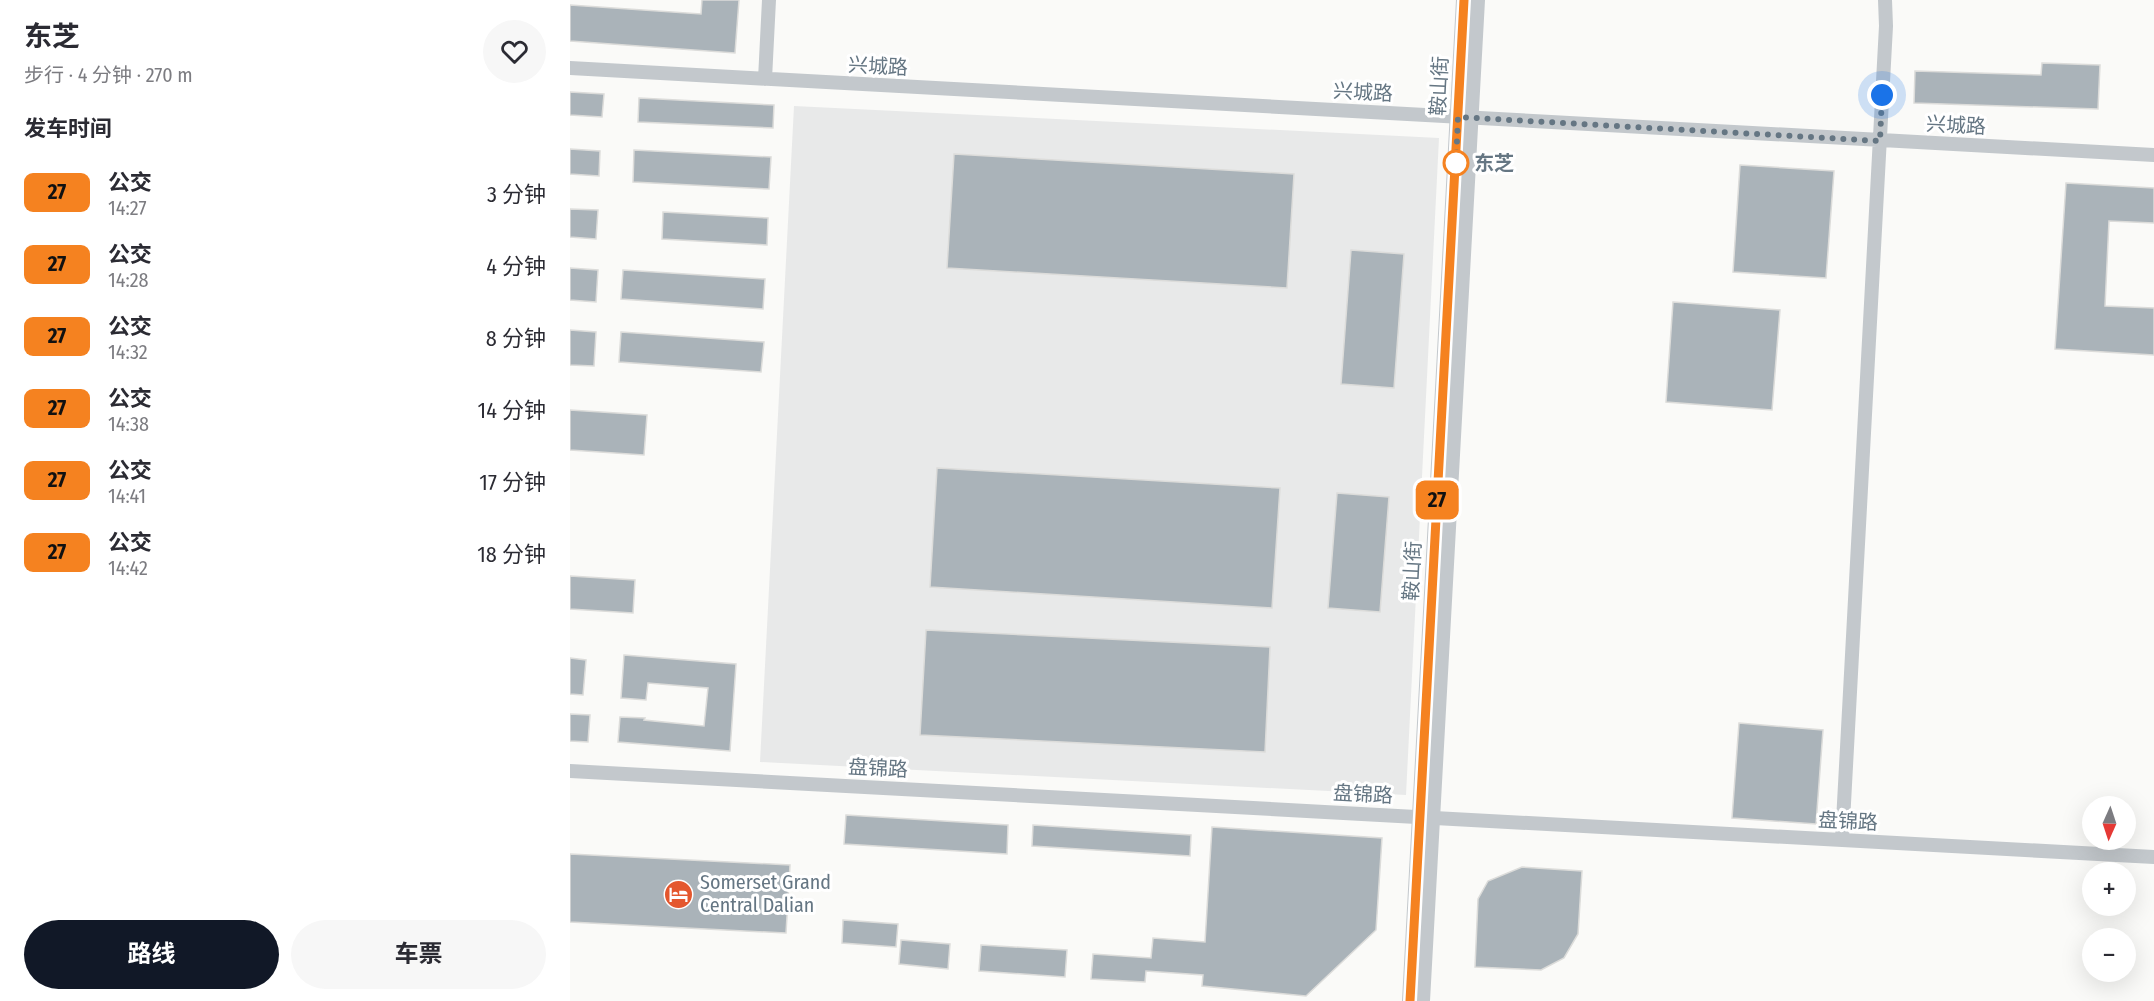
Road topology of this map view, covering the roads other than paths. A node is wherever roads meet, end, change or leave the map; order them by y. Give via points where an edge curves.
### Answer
1 (769, 0) edge
2 (1464, 0) edge
3 (1477, 0) edge
4 (1885, 0) edge
5 (570, 69) edge
6 (765, 79) junction
7 (1464, 118) junction
8 (1880, 141) junction
9 (2154, 156) edge
10 (570, 771) edge
11 (1426, 817) junction
12 (1842, 840) junction
13 (2154, 857) edge
14 (1410, 1001) edge
15 (1422, 1001) edge

1 - 6 street
2 - 7 street, 鞍山街
3 - 7 street, 鞍山街
4 - 8 street
5 - 6 street, 兴城路
6 - 7 street, 兴城路
7 - 8 street, 兴城路
7 - 11 street, 鞍山街
8 - 9 street, 兴城路
8 - 12 street
10 - 11 street, 盘锦路
11 - 12 street, 盘锦路
11 - 14 street, 鞍山街
11 - 15 street, 鞍山街
12 - 13 street, 盘锦路

